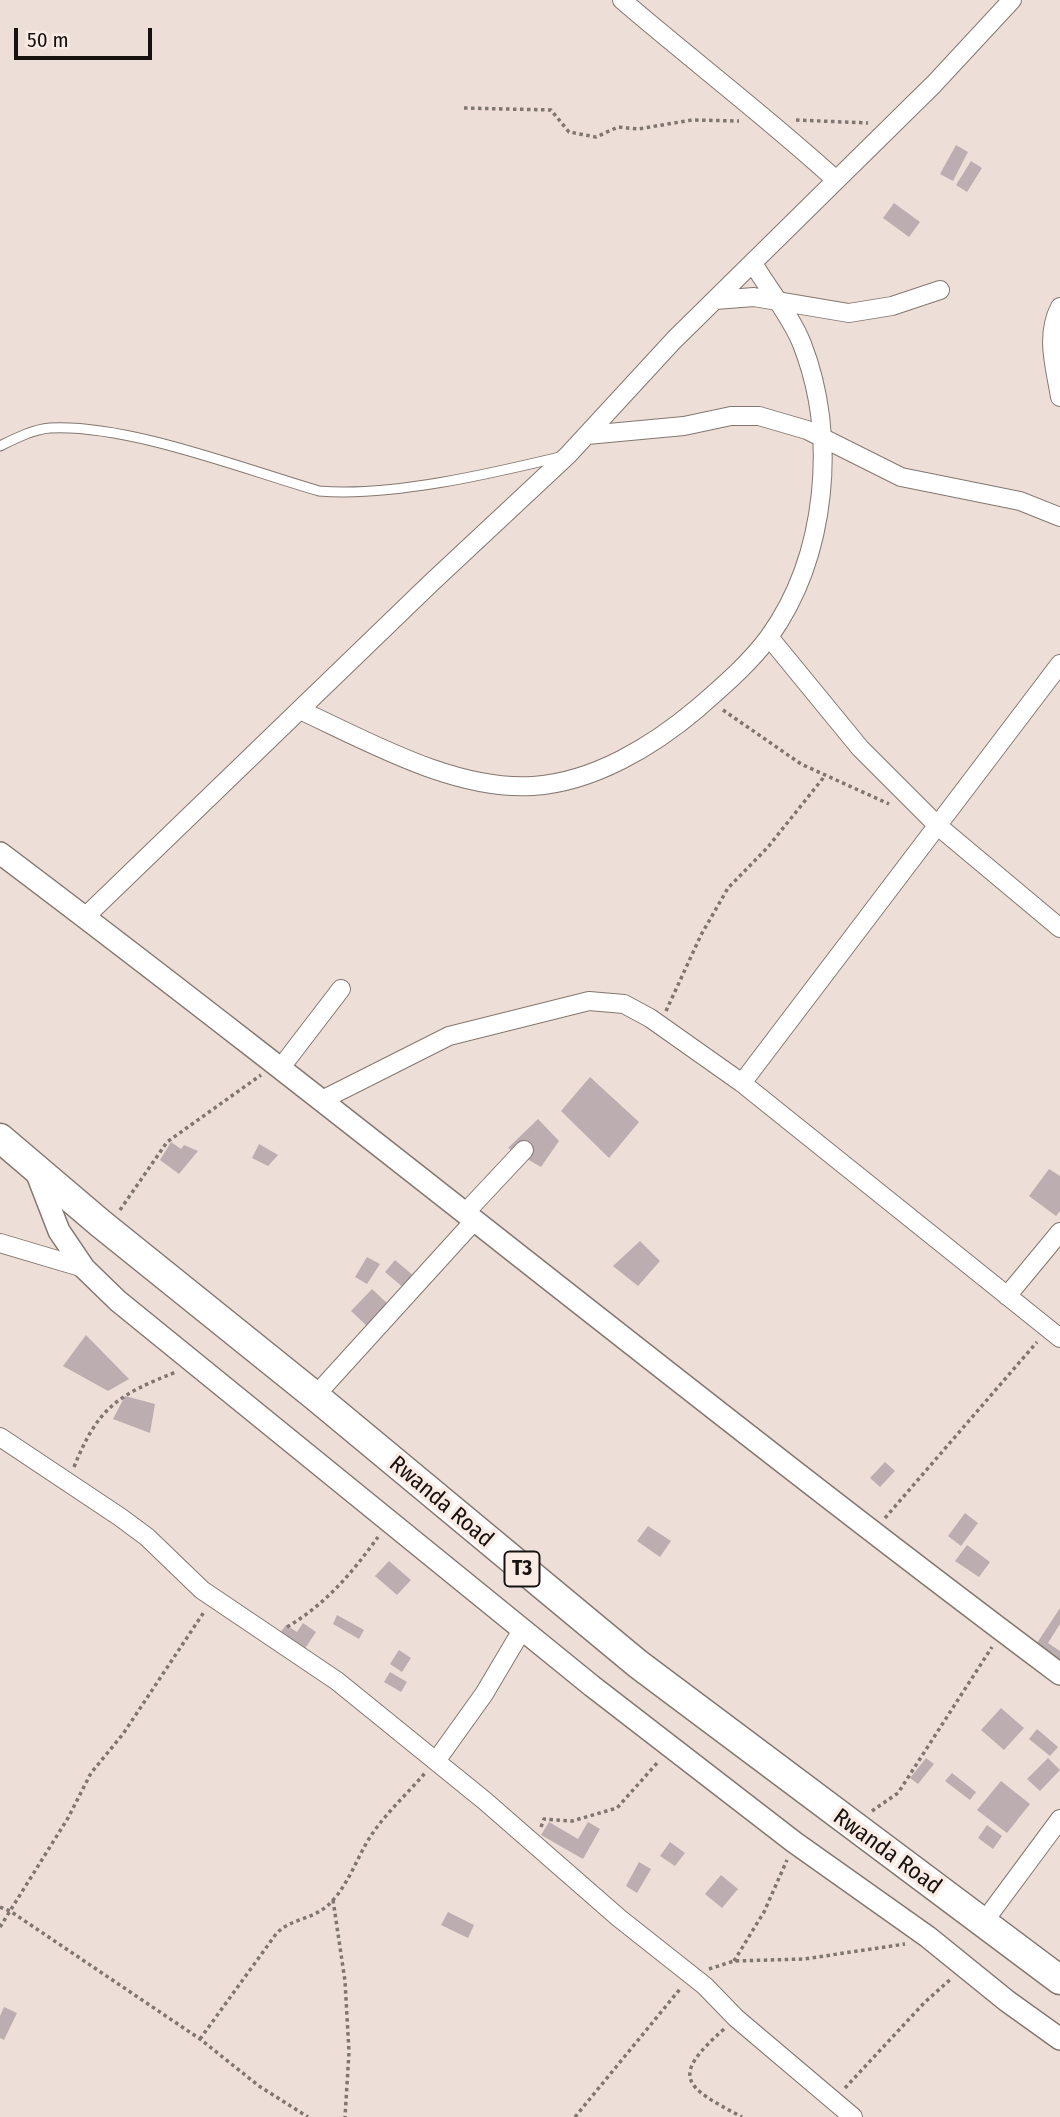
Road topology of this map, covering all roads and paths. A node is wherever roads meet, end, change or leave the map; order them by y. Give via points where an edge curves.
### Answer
1 (622, 0) edge
2 (1012, 0) edge
3 (464, 108) dead end
4 (772, 121) junction
5 (891, 126) junction
6 (836, 180) junction
7 (752, 263) junction
8 (940, 290) dead end
9 (715, 300) junction
10 (775, 300) junction
11 (1060, 307) edge
12 (1060, 397) edge
13 (587, 435) junction
14 (821, 437) junction
15 (0, 446) edge
16 (568, 456) junction
17 (1060, 516) edge
18 (769, 637) junction
19 (1060, 664) edge
20 (705, 701) junction
21 (300, 710) junction
22 (824, 777) junction
23 (893, 806) dead end
24 (938, 826) junction
25 (0, 853) edge
26 (85, 917) junction
27 (1060, 928) edge
28 (341, 989) dead end
29 (660, 1025) junction
30 (279, 1064) junction
31 (742, 1083) junction
32 (324, 1099) junction
33 (0, 1138) edge
34 (524, 1150) dead end
35 (35, 1169) junction
36 (470, 1216) junction
37 (100, 1223) junction
38 (1060, 1232) edge
39 (0, 1243) edge
40 (84, 1268) junction
41 (1007, 1296) junction
42 (1039, 1337) dead end
43 (1060, 1338) edge
44 (194, 1364) junction
45 (315, 1396) junction
46 (0, 1437) edge
47 (67, 1482) junction
48 (389, 1521) junction
49 (873, 1534) junction
50 (213, 1598) junction
51 (522, 1630) junction
52 (1003, 1632) junction
53 (271, 1636) junction
54 (1060, 1674) edge
55 (670, 1746) junction
56 (436, 1761) junction
57 (1060, 1819) edge
58 (843, 1820) junction
59 (794, 1842) junction
60 (534, 1844) junction
61 (333, 1900) junction
62 (0, 1907) edge
63 (10, 1911) junction
64 (983, 1923) junction
65 (0, 1927) edge
66 (928, 1937) junction
67 (734, 1961) junction
68 (965, 1968) junction
69 (693, 1977) junction
70 (1060, 1980) edge
71 (737, 2018) junction
72 (200, 2039) junction
73 (1060, 2039) edge
74 (834, 2101) junction
75 (308, 2117) edge
76 (345, 2117) edge
77 (575, 2117) edge
78 (742, 2117) edge
79 (853, 2117) edge

1 - 4 street via 736,97
2 - 5 street
3 - 4 path via 551,110 569,132 596,137 618,127 638,129 692,120
4 - 5 path via 813,118
4 - 6 street
5 - 6 street
6 - 7 street
7 - 9 street
7 - 10 street
8 - 10 street via 892,306 849,313
9 - 10 street
9 - 13 street
10 - 14 street via 801,341 818,392
11 - 12 street via 1051,327
13 - 14 street via 759,416
13 - 16 street
14 - 17 street via 901,477 1020,501
14 - 18 street via 820,498 812,544 800,581
15 - 16 lane via 48,428 92,430 345,494 481,476
16 - 21 street
18 - 20 street
18 - 24 street via 860,748
19 - 24 street
20 - 21 street via 636,752 589,774 533,786 473,780 422,766
20 - 22 path
21 - 26 street
22 - 23 path
22 - 29 path via 728,888
24 - 27 street
24 - 31 street
25 - 26 street
26 - 30 street
28 - 30 street
29 - 31 street
29 - 32 street via 624,1004 608,1002 539,1011 449,1036
30 - 32 street
30 - 37 path via 167,1143 121,1209
31 - 41 street
32 - 36 street
33 - 35 highway, Rwanda Road / T3
34 - 36 street
35 - 37 highway, Rwanda Road / T3
35 - 40 street via 58,1231
36 - 45 street
36 - 49 street
37 - 45 highway, Rwanda Road / T3
38 - 41 street
39 - 40 street
40 - 44 street
41 - 43 street
42 - 49 path
44 - 47 path via 139,1388 101,1414
44 - 48 street
45 - 58 highway, Rwanda Road / T3 via 638,1664
46 - 47 street
47 - 50 street via 147,1537
48 - 51 street
48 - 53 path via 330,1596
49 - 52 street
50 - 53 street
50 - 63 path via 123,1734 91,1773
51 - 55 street
51 - 56 street
52 - 54 street
52 - 58 path via 893,1798 864,1815
53 - 56 street via 337,1681
55 - 59 street
55 - 60 path via 617,1808 572,1821 544,1819
56 - 60 street
56 - 61 path via 372,1834
57 - 64 street
58 - 64 highway, Rwanda Road / T3
59 - 66 street
59 - 67 path via 764,1912
60 - 69 street
61 - 72 path via 320,1912 276,1934
61 - 76 path via 349,2052
62 - 63 path
63 - 65 path
63 - 72 path
64 - 70 highway, Rwanda Road / T3
66 - 67 path via 857,1953
66 - 68 street
67 - 69 path
68 - 73 street
68 - 74 path via 925,2002
69 - 71 street
69 - 77 path via 672,1996
71 - 74 street
71 - 78 path via 688,2069 691,2082
72 - 75 path via 259,2086
74 - 79 street

